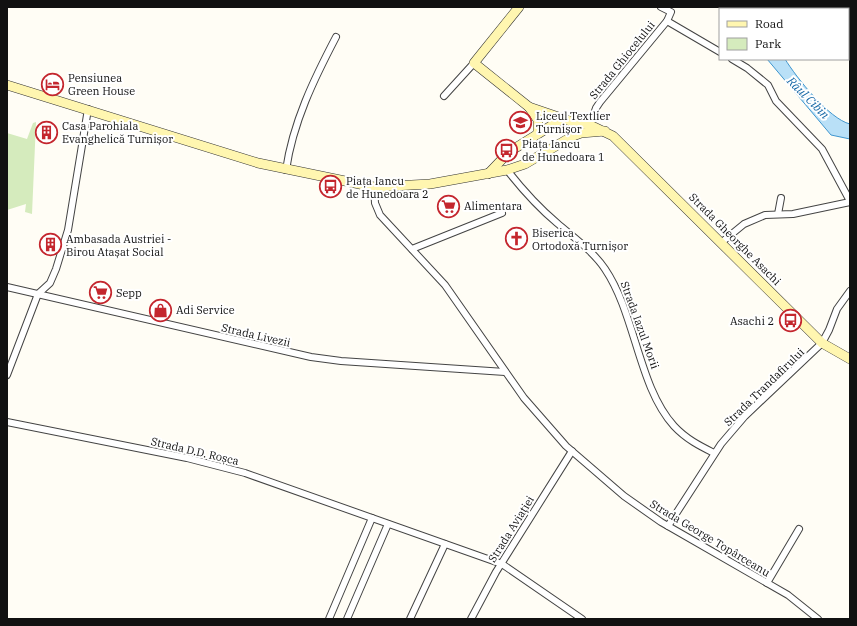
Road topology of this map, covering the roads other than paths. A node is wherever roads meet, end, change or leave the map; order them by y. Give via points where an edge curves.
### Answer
1 (519, 7) edge
2 (661, 7) edge
3 (667, 21) junction
4 (336, 37) dead end
5 (719, 51) edge
6 (734, 60) edge
7 (474, 63) junction
8 (7, 85) edge
9 (444, 96) dead end
10 (530, 107) junction
11 (88, 109) junction
12 (562, 119) junction
13 (590, 125) junction
14 (605, 131) junction
15 (538, 133) junction
16 (286, 170) junction
17 (507, 170) junction
18 (488, 174) junction
19 (374, 187) junction
20 (782, 198) dead end
21 (850, 201) edge
22 (502, 214) dead end
23 (778, 214) junction
24 (722, 242) junction
25 (412, 249) junction
26 (7, 287) edge
27 (850, 291) edge
28 (38, 294) junction
29 (822, 343) junction
30 (850, 359) edge
31 (505, 372) junction
32 (7, 375) edge
33 (7, 422) edge
34 (572, 451) junction
35 (714, 453) junction
36 (372, 518) junction
37 (388, 524) junction
38 (668, 526) junction
39 (799, 529) dead end
40 (445, 544) junction
41 (502, 564) junction
42 (767, 583) junction
43 (329, 619) edge
44 (347, 619) edge
45 (410, 619) edge
46 (471, 619) edge
47 (582, 619) edge
48 (818, 619) edge

1 - 7 street
2 - 3 street via 671,12
3 - 5 street, Strada Ghiocelului
3 - 13 street, Strada Ghiocelului via 600,102
4 - 16 street via 300,115 291,142
6 - 21 street via 768,85 776,101 822,150
7 - 9 street
7 - 10 street
8 - 11 street
10 - 12 street, Strada Gheorghe Asachi
10 - 15 street via 538,120
11 - 16 street via 142,128
11 - 28 street via 68,230 54,276
12 - 13 street, Strada Gheorghe Asachi
12 - 15 street
13 - 14 street, Strada Gheorghe Asachi
14 - 17 street via 573,136 525,164
14 - 24 street, Strada Gheorghe Asachi via 622,143
15 - 18 street via 510,152
16 - 19 street
17 - 18 street
17 - 35 street, Strada Iazul Morii via 529,197 604,268 618,293 659,406 675,428 691,441
18 - 19 street via 430,184
19 - 25 street, Strada George Topârceanu via 375,203 380,215
20 - 23 street
21 - 23 street via 793,214
22 - 25 street
23 - 24 street via 744,224
24 - 29 street, Strada Gheorghe Asachi
25 - 31 street, Strada George Topârceanu via 445,285
26 - 28 street, Strada Livezii
27 - 29 street via 837,308 830,330
28 - 31 street, Strada Livezii via 311,358
28 - 32 street
29 - 30 street, Strada Gheorghe Asachi
29 - 35 street, Strada Trandafirului via 745,416
31 - 34 street, Strada George Topârceanu via 524,398
33 - 36 street, Strada D.D. Roșca via 187,458 245,473
34 - 38 street, Strada George Topârceanu via 624,496
34 - 41 street, Strada Aviației
35 - 38 street, Strada Trandafirului
36 - 37 street, Strada D.D. Roșca
36 - 43 street
37 - 40 street, Strada D.D. Roșca
37 - 44 street
38 - 42 street, Strada George Topârceanu
39 - 42 street
40 - 41 street, Strada D.D. Roșca
40 - 45 street
41 - 46 street, Strada Aviației
41 - 47 street, Strada D.D. Roșca
42 - 48 street, Strada George Topârceanu

